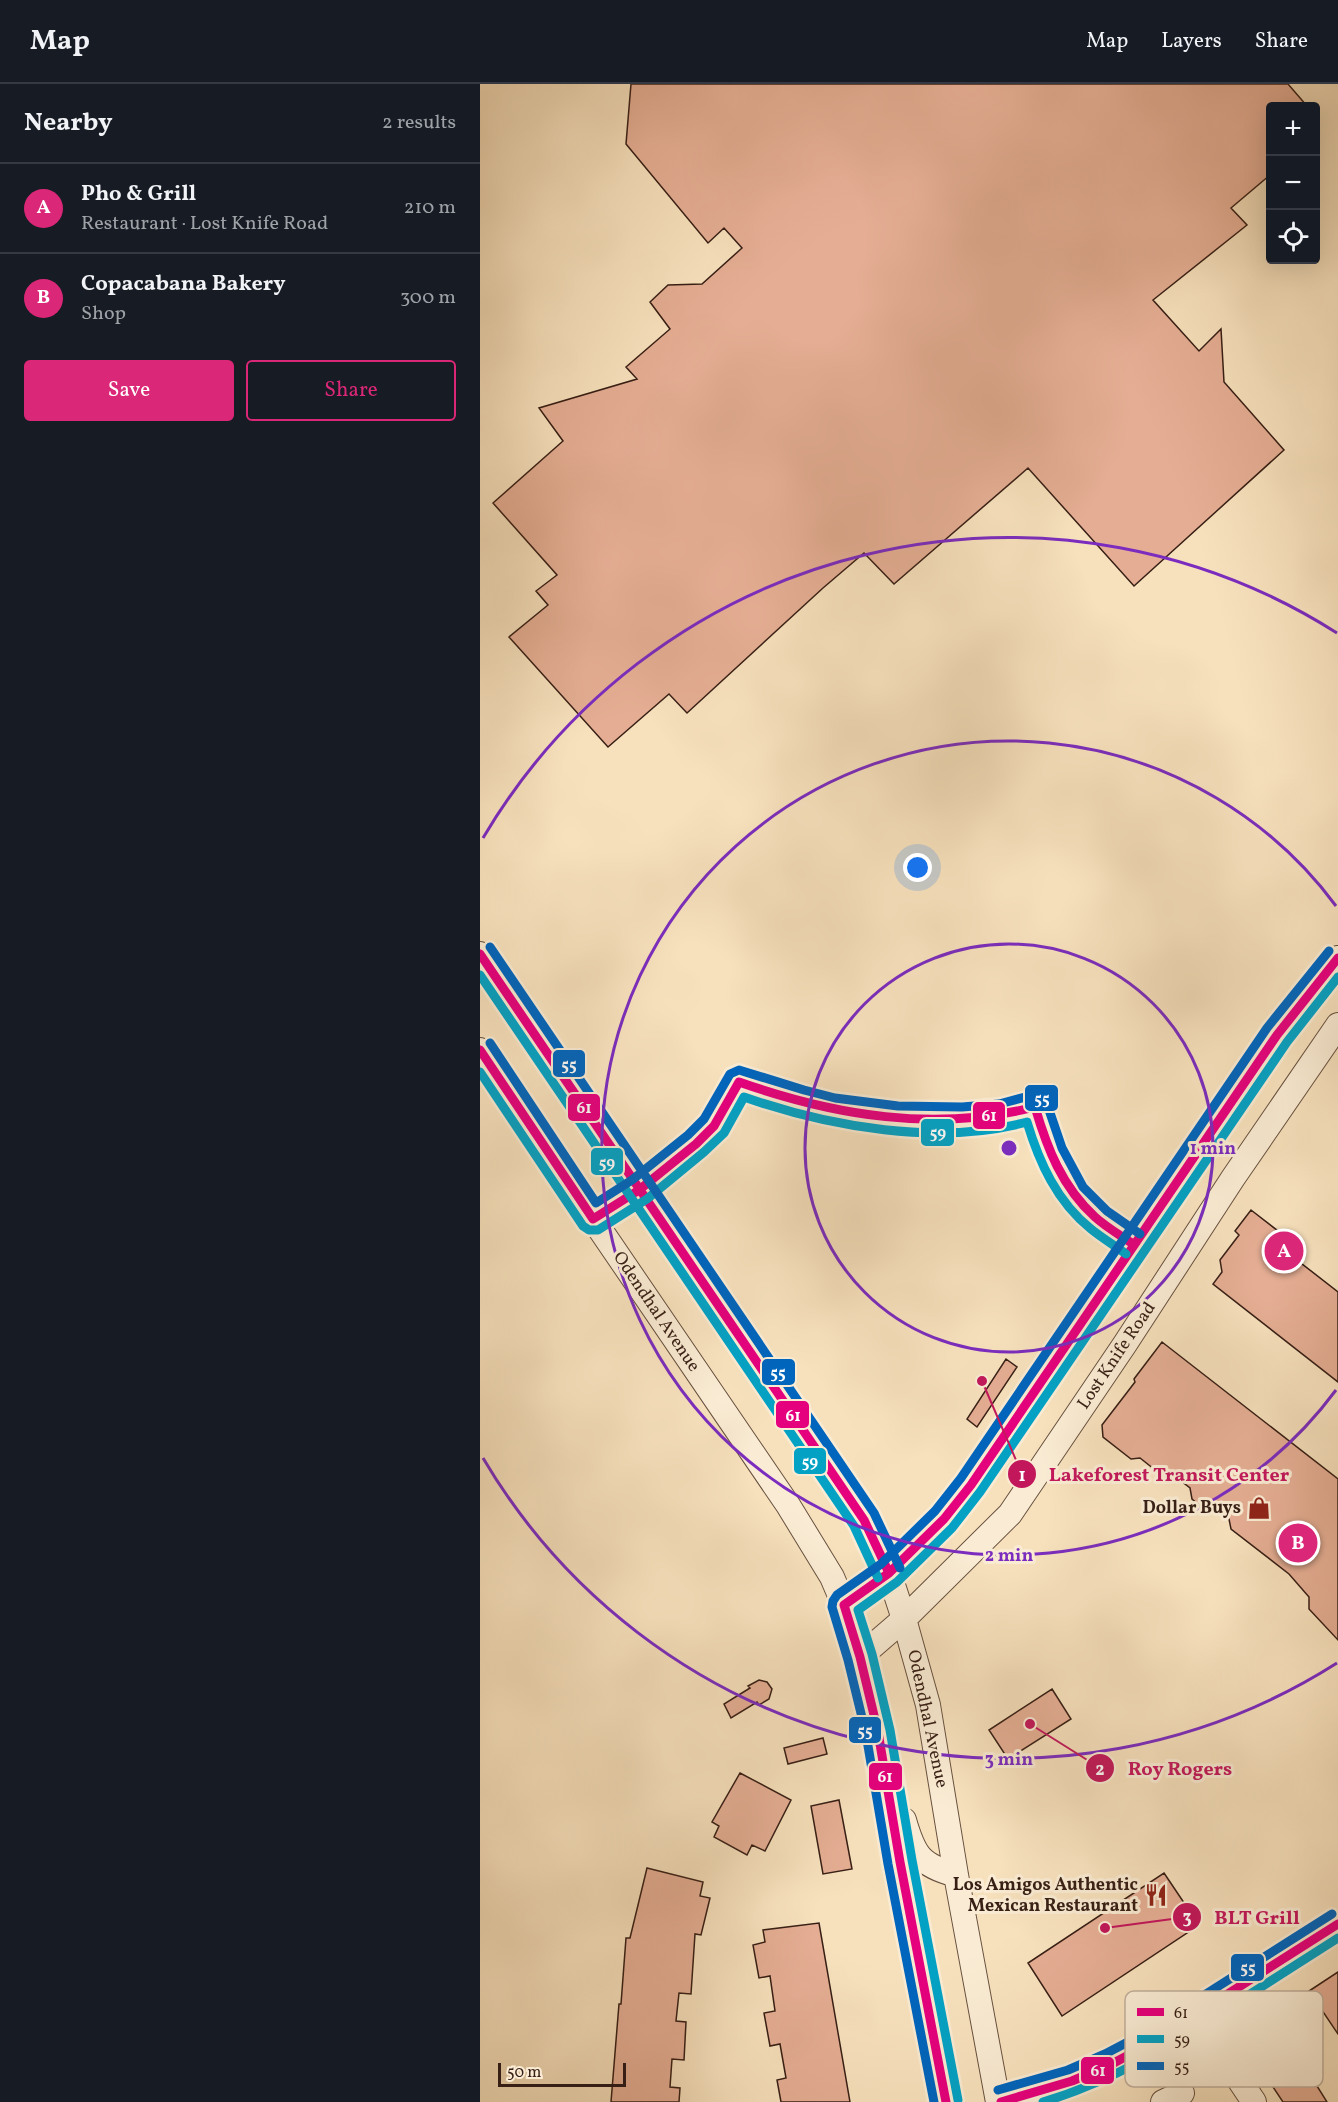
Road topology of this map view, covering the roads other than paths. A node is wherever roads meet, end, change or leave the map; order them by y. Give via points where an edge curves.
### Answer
1 (480, 954) edge
2 (1338, 958) edge
3 (1338, 1025) edge
4 (480, 1050) edge
5 (889, 1573) junction
6 (844, 1605) junction
7 (904, 1619) junction
8 (860, 1657) junction
9 (878, 1732) junction
10 (956, 1875) junction
11 (1338, 1924) edge
12 (1233, 1991) edge
13 (1125, 2057) edge
14 (1244, 2087) edge
15 (946, 2102) edge
16 (999, 2102) edge
17 (1254, 2102) edge

1 - 5 street, Odendhal Avenue via 864,1520
2 - 5 street via 1277,1035 971,1485 944,1519
3 - 7 street, Lost Knife Road via 1010,1514
4 - 6 street, Odendhal Avenue via 788,1504 832,1577
5 - 6 street
5 - 7 street, Odendhal Avenue
6 - 8 street, Odendhal Avenue
7 - 8 street, Lost Knife Road
7 - 10 street, Odendhal Avenue via 928,1705
8 - 9 street, Odendhal Avenue
9 - 10 street via 912,1846 926,1863
9 - 15 street, Odendhal Avenue
10 - 16 street, Odendhal Avenue
11 - 12 street
13 - 16 street via 1072,2080
14 - 17 street

